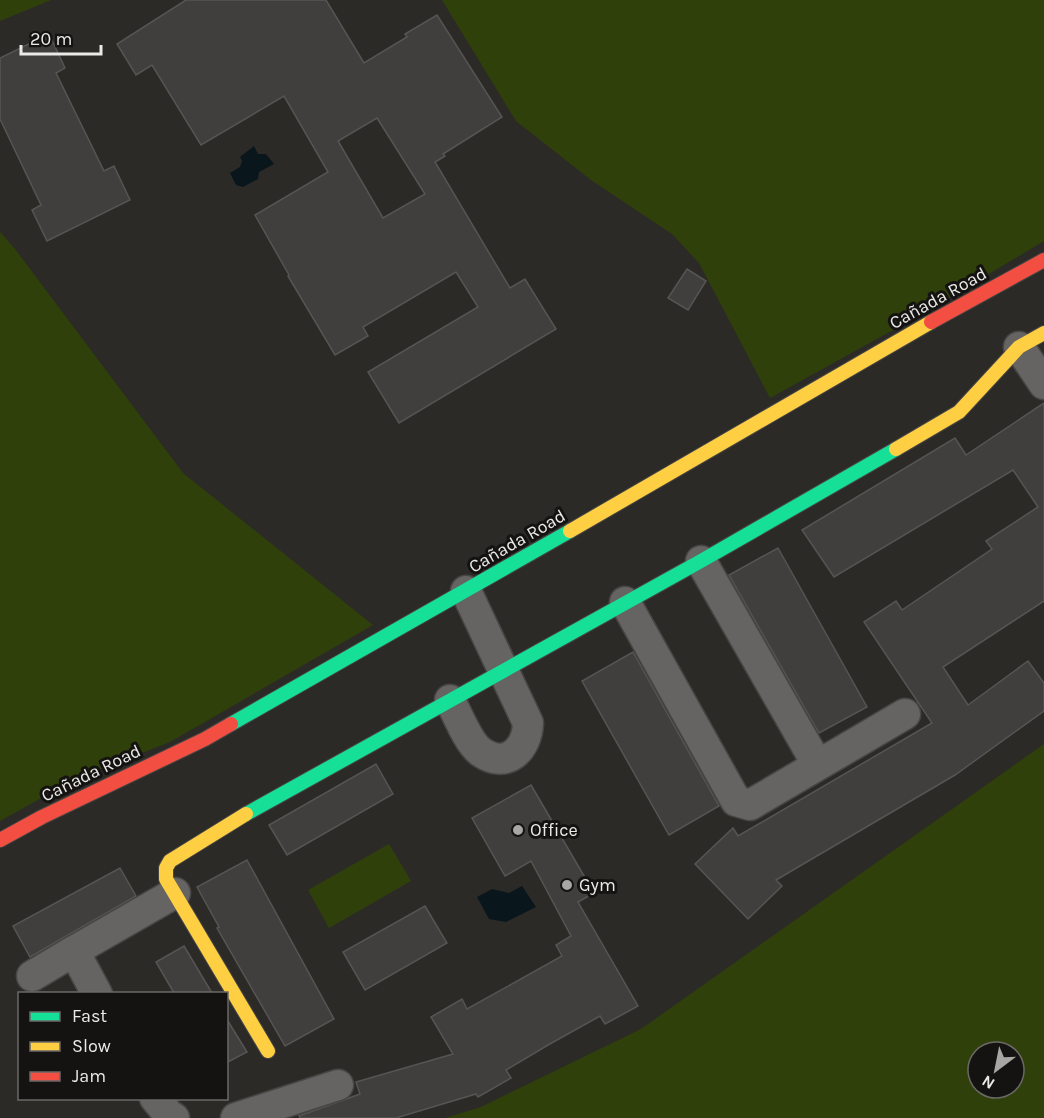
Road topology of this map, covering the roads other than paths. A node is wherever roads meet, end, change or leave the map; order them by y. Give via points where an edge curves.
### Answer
1 (1044, 260) edge
2 (1032, 340) edge
3 (1044, 384) edge
4 (700, 561) junction
5 (466, 591) junction
6 (625, 602) junction
7 (504, 670) junction
8 (450, 700) junction
9 (905, 714) dead end
10 (817, 764) junction
11 (0, 840) edge
12 (175, 893) junction
13 (74, 951) junction
14 (32, 976) dead end
15 (96, 992) edge
16 (268, 1051) dead end
17 (338, 1085) dead end
18 (157, 1100) edge
19 (174, 1118) edge
20 (236, 1118) edge

1 - 5 street, Cañada Road
2 - 3 street
2 - 4 street via 959,412
4 - 6 street
4 - 10 street
5 - 7 street
5 - 11 street, Cañada Road via 205,739
6 - 7 street
6 - 10 street via 736,801 750,805
7 - 8 street
7 - 8 street via 528,723 522,747 512,757 498,758 481,752
8 - 12 street via 259,806 170,861 166,879
9 - 10 street
12 - 13 street
12 - 16 street
13 - 14 street
13 - 15 street
17 - 20 street
18 - 19 street

